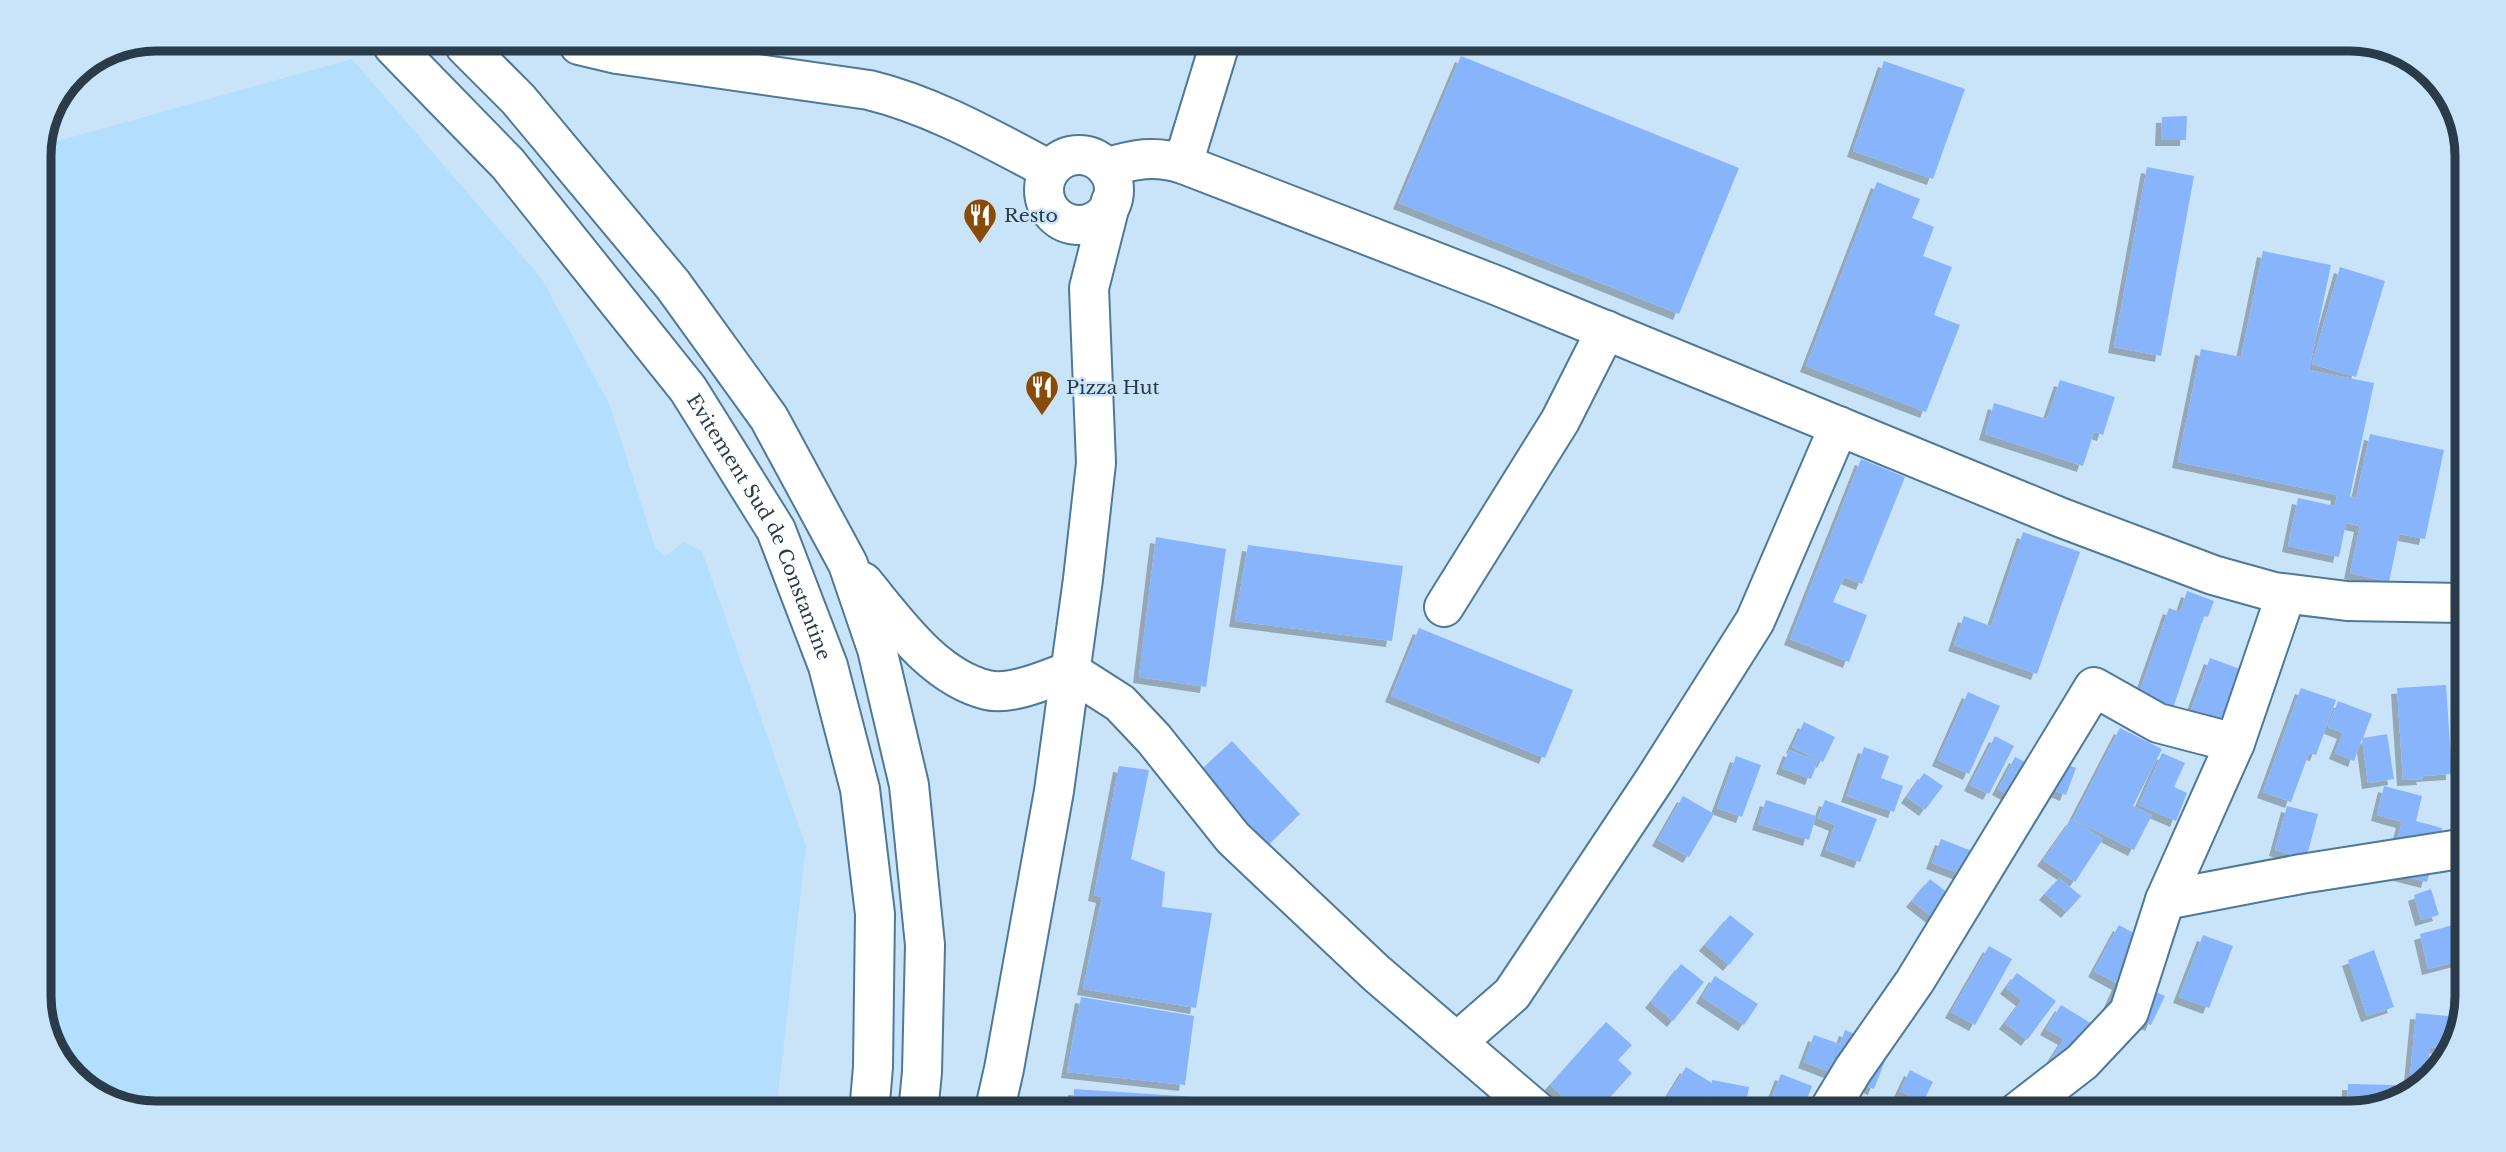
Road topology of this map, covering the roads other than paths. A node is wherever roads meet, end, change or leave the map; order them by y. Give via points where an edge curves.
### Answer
1 (398, 51) edge
2 (470, 51) edge
3 (603, 51) edge
4 (1218, 51) edge
5 (1183, 164) junction
6 (1050, 170) junction
7 (1109, 185) junction
8 (1054, 214) junction
9 (1089, 288) junction
10 (1606, 330) junction
11 (1839, 426) junction
12 (848, 564) junction
13 (2286, 594) junction
14 (2455, 603) edge
15 (1444, 607) dead end
16 (1070, 671) junction
17 (2235, 743) junction
18 (2455, 850) edge
19 (2165, 900) junction
20 (1457, 1042) junction
21 (870, 1101) edge
22 (919, 1101) edge
23 (997, 1101) edge
24 (1524, 1101) edge
25 (1835, 1101) edge
26 (2032, 1101) edge

1 - 21 main road, Evitement Sud de Constantine via 508,164 680,379 776,530 828,666 860,789 875,914
2 - 12 main road via 518,99 673,285 769,418
3 - 6 main road via 898,97
4 - 5 main road
5 - 7 main road via 1147,158
5 - 10 main road
6 - 7 main road via 1073,155 1091,157
6 - 8 main road via 1044,192
7 - 8 main road via 1107,211 1091,222 1072,224
7 - 9 main road
8 - 9 main road
9 - 16 main road via 1096,463
10 - 11 main road
10 - 15 main road via 1560,421
11 - 13 main road via 2175,561
11 - 20 main road via 1755,621 1512,994
12 - 16 main road via 909,638 944,670 989,691 1021,688
12 - 22 main road via 877,649 909,785 925,944
13 - 14 main road via 2347,601
13 - 17 main road
16 - 20 main road via 1120,703 1233,838 1376,973
16 - 23 main road via 1052,804
17 - 19 main road
17 - 25 main road via 2158,723 2094,687 1915,981
18 - 19 main road
19 - 26 main road via 2130,1012 2082,1062
20 - 24 main road

